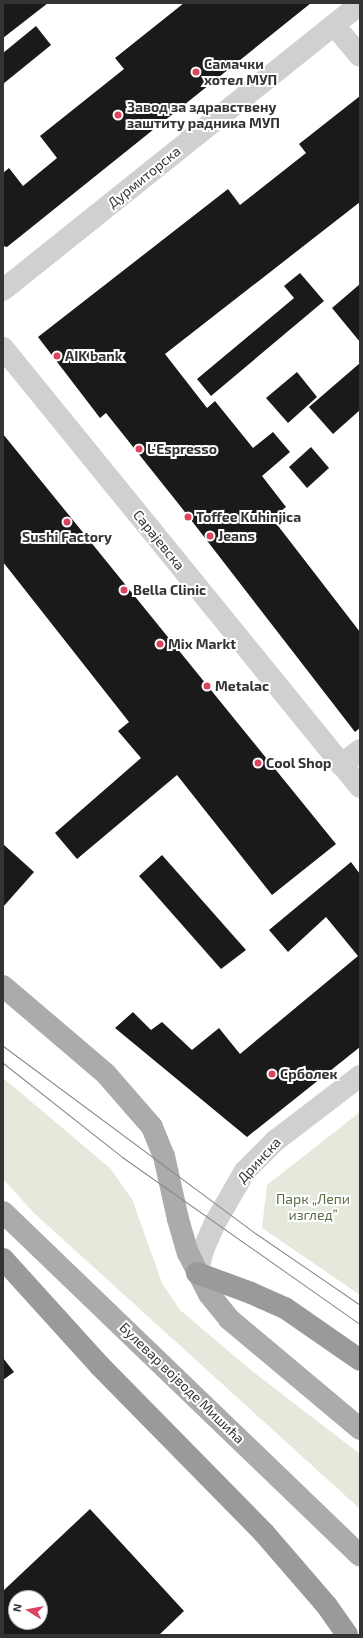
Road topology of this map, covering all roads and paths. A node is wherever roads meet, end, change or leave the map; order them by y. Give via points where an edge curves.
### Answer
1 (360, 4) edge
2 (334, 24) junction
3 (360, 56) edge
4 (3, 290) edge
5 (3, 348) edge
6 (360, 750) edge
7 (341, 765) junction
8 (360, 787) edge
9 (3, 986) edge
10 (360, 1076) edge
11 (3, 1212) edge
12 (3, 1259) edge
13 (197, 1273) junction
14 (360, 1360) edge
15 (360, 1429) edge
16 (360, 1555) edge
17 (348, 1635) edge

1 - 2 street, Дурмиторска
2 - 3 street
2 - 4 street, Дурмиторска
5 - 7 street, Сарајевска
6 - 7 street
7 - 8 street, Сарајевска
9 - 13 main road via 106,1074 152,1127 160,1140 178,1219
10 - 13 street, Дринска via 275,1141 245,1171 215,1223 203,1250
11 - 16 main road, Булевар војводе Мишића
12 - 17 highway via 100,1366 264,1533 327,1606
13 - 14 highway via 251,1292 285,1308
13 - 15 main road via 209,1294 229,1319

